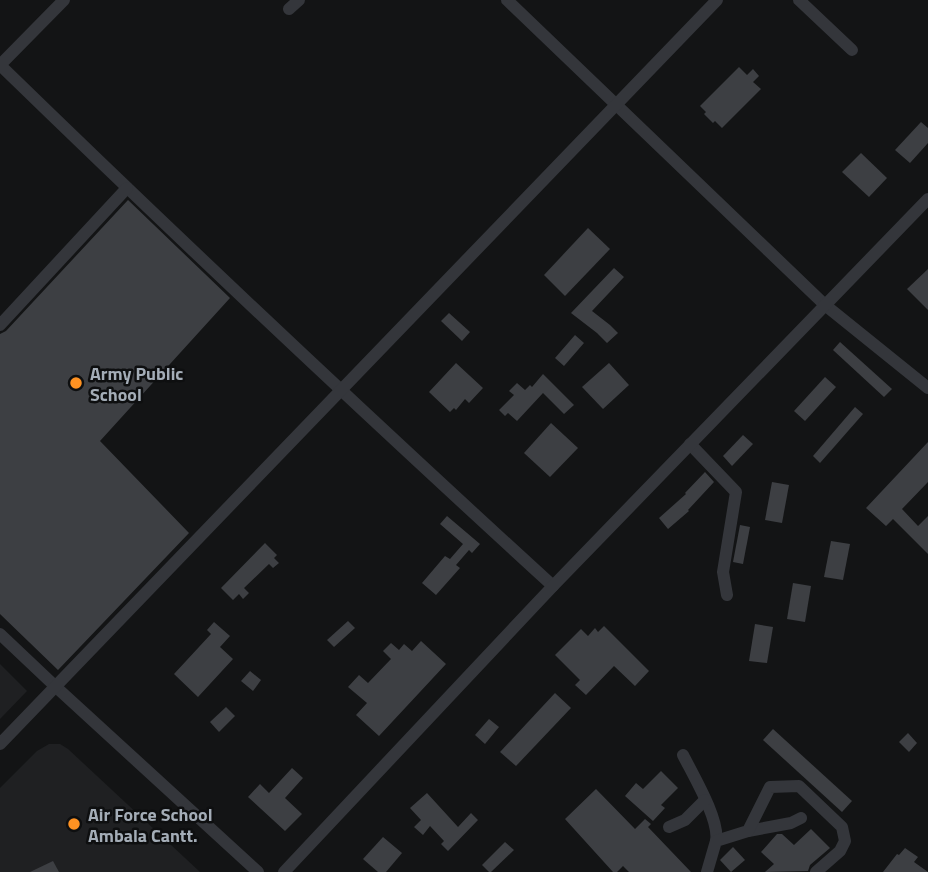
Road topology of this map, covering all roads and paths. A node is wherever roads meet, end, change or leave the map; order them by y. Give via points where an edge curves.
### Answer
1 (64, 0) edge
2 (507, 0) edge
3 (717, 0) edge
4 (799, 0) edge
5 (852, 50) dead end
6 (0, 65) edge
7 (616, 104) junction
8 (127, 188) junction
9 (928, 199) edge
10 (825, 305) junction
11 (0, 325) edge
12 (928, 387) edge
13 (341, 390) junction
14 (690, 444) junction
15 (553, 586) junction
16 (727, 594) dead end
17 (0, 634) edge
18 (56, 687) junction
19 (0, 744) edge
20 (683, 754) dead end
21 (705, 800) junction
22 (801, 818) dead end
23 (668, 827) dead end
24 (748, 831) junction
25 (716, 841) junction
26 (258, 872) edge
27 (284, 872) edge
28 (707, 872) edge
29 (816, 872) edge

1 - 6 street
2 - 7 street
3 - 7 street
4 - 5 street
6 - 8 street
7 - 10 street
7 - 13 street
8 - 11 street
8 - 13 street
9 - 10 street
10 - 12 street
10 - 14 street
13 - 15 street
13 - 18 street
14 - 15 street
14 - 16 street via 736,492 723,572
15 - 27 street
17 - 18 street
18 - 19 street
18 - 26 street
20 - 21 street
21 - 23 street via 685,820
21 - 25 street
22 - 24 street
24 - 25 street
24 - 29 street via 770,787 799,786 842,827 845,841
25 - 28 street

